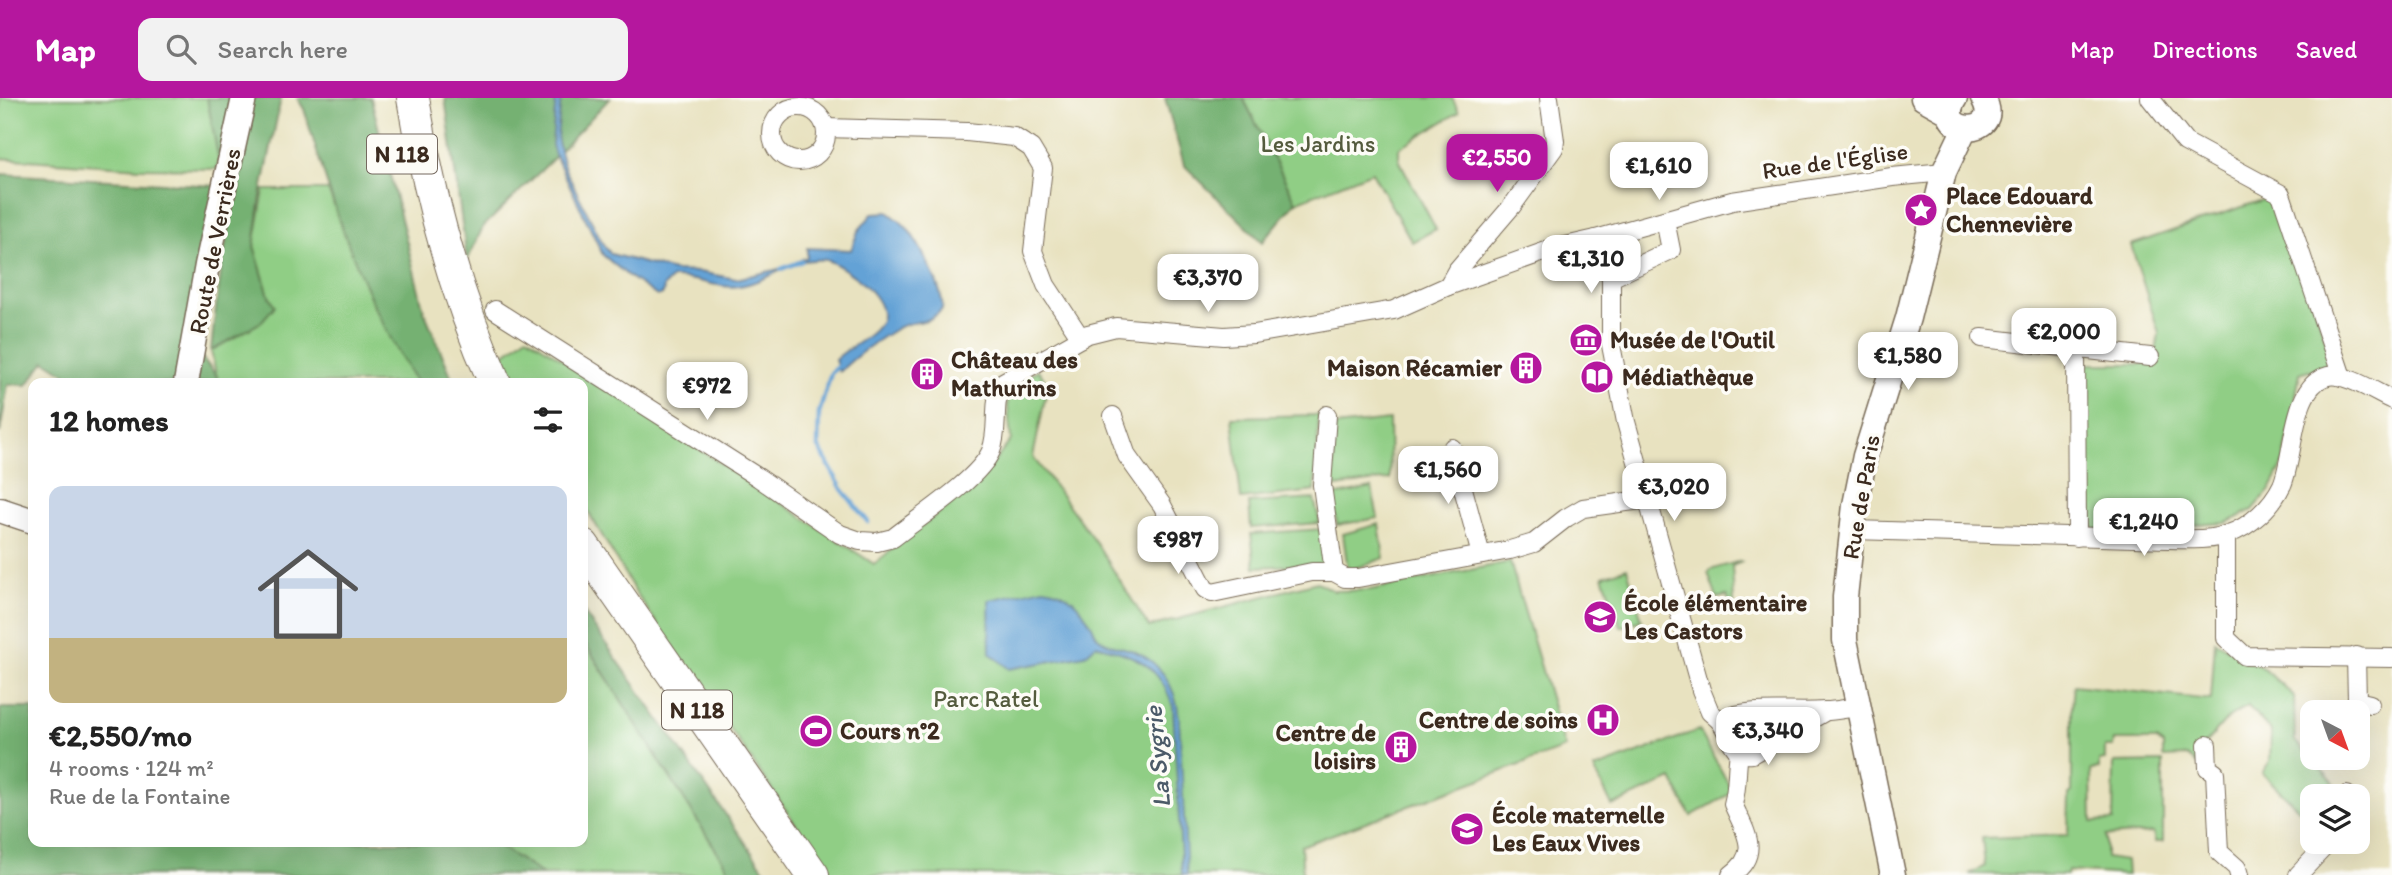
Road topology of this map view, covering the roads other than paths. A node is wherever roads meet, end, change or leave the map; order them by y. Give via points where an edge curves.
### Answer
1 (244, 98) edge
2 (393, 98) edge
3 (413, 98) edge
4 (1549, 98) edge
5 (1923, 98) edge
6 (1983, 98) edge
7 (2150, 98) edge
8 (1957, 113) edge
9 (826, 128) dead end
10 (1944, 172) junction
11 (1665, 220) junction
12 (1595, 239) junction
13 (1611, 278) junction
14 (1448, 286) junction
15 (495, 310) dead end
16 (1081, 338) junction
17 (1982, 338) dead end
18 (2076, 350) junction
19 (2150, 358) dead end
20 (2342, 377) junction
21 (187, 378) edge
22 (471, 378) edge
23 (493, 378) edge
24 (2392, 399) edge
25 (1326, 415) dead end
26 (1113, 416) dead end
27 (1452, 448) dead end
28 (1648, 499) junction
29 (0, 510) edge
30 (28, 520) edge
31 (1853, 530) junction
32 (2226, 535) junction
33 (2077, 537) junction
34 (588, 552) edge
35 (1481, 555) junction
36 (1334, 572) junction
37 (588, 585) edge
38 (2356, 656) junction
39 (2392, 657) edge
40 (2371, 704) dead end
41 (1858, 707) junction
42 (1826, 711) junction
43 (1715, 716) junction
44 (2207, 745) dead end
45 (1739, 753) junction
46 (2318, 854) edge
47 (789, 875) edge
48 (813, 875) edge
49 (1731, 875) edge
50 (1894, 875) edge
51 (2239, 875) edge
52 (2298, 875) edge

1 - 21 street, Route de Verrières
2 - 22 highway, N 118 via 413,209 429,267
3 - 23 highway, N 118 via 442,241
4 - 14 street via 1554,148
5 - 8 street
6 - 8 street via 1987,109 1976,128
7 - 20 street via 2185,142 2281,194
8 - 10 street, Rue de Paris
9 - 16 street via 967,132 1014,137 1031,148 1043,169 1033,251 1046,285
10 - 11 street, Rue de l'Église via 1732,201
10 - 31 street, Rue de Paris via 1908,318 1864,456
11 - 12 street, Rue de l'Église
11 - 13 street via 1671,250
12 - 13 street
12 - 14 street, Rue de l'Église via 1552,249
13 - 28 street via 1611,345
14 - 16 street, Rue de l'Église via 1394,310 1254,334 1224,336 1116,327
15 - 16 street, Rue de l'Église via 841,534 877,542 893,538 970,478 990,452 996,393 1003,382
17 - 18 street
18 - 19 street
18 - 33 street
20 - 24 street
20 - 32 street via 2328,376 2308,389 2282,485 2251,521
25 - 36 street via 1322,485
26 - 36 street via 1127,456 1162,505 1205,589 1212,593 1312,572
27 - 35 street
28 - 35 street via 1583,508 1534,543
28 - 43 street via 1701,690
29 - 30 street
31 - 33 street
31 - 41 street, Rue de Paris via 1844,620
32 - 33 street via 2203,539
32 - 38 street via 2226,638 2236,649 2245,656
34 - 48 highway, N 118
35 - 36 street via 1358,578
37 - 47 highway, N 118
38 - 39 street
38 - 40 street via 2357,701
41 - 42 street
41 - 50 street, Rue de Paris
42 - 43 street
42 - 45 street via 1752,754
43 - 45 street
44 - 51 street via 2208,768 2215,774 2219,852
45 - 49 street via 1733,804 1750,854
46 - 52 street

